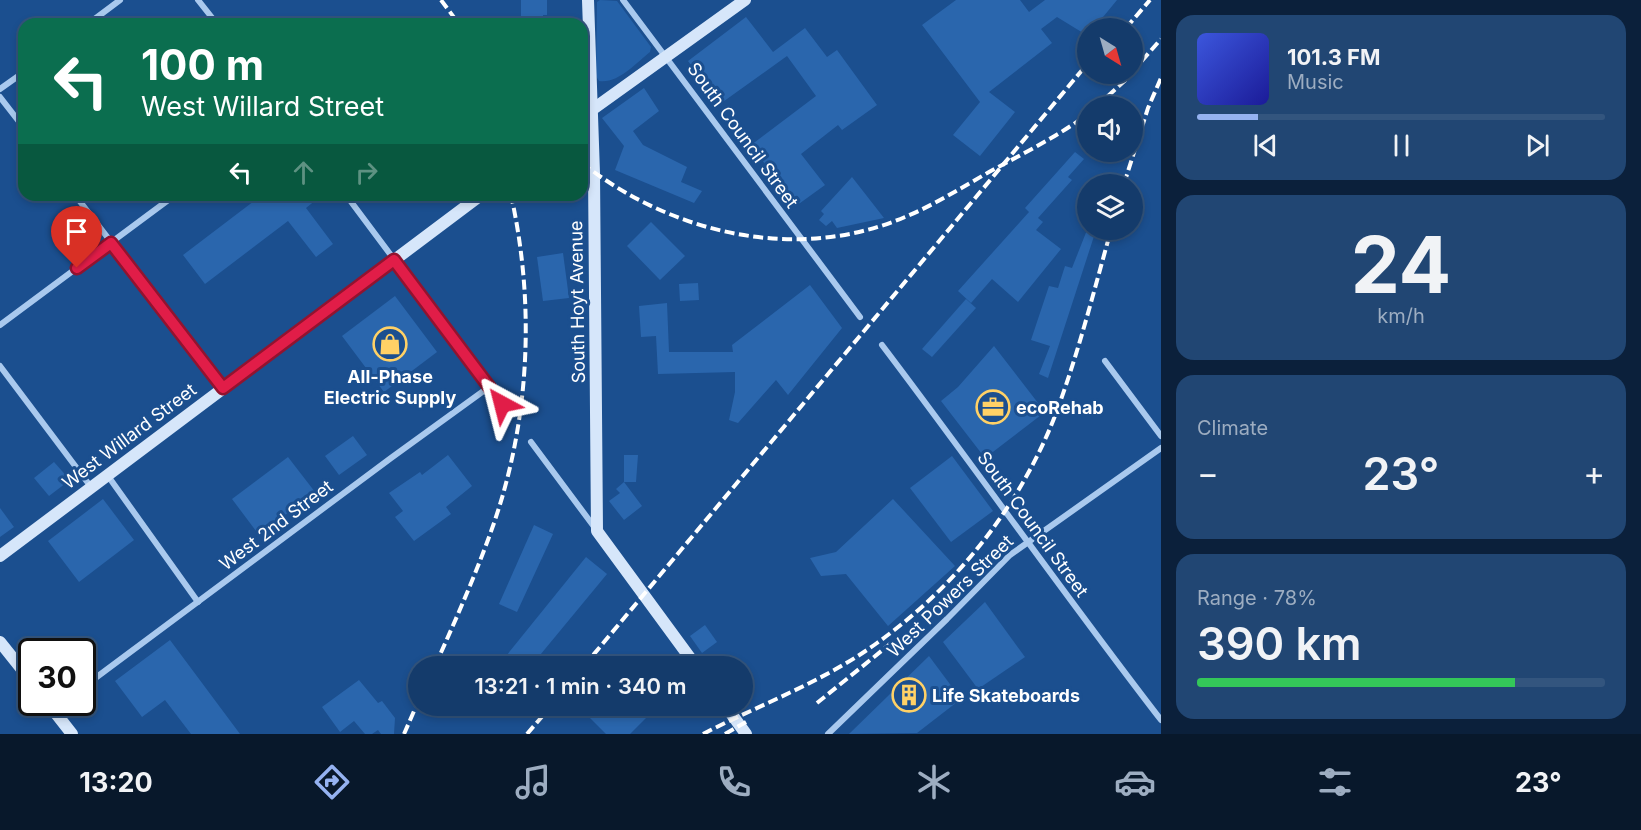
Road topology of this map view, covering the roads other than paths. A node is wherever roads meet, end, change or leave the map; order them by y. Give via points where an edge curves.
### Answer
1 (120, 0) edge
2 (198, 0) edge
3 (588, 0) edge
4 (623, 0) edge
5 (745, 0) edge
6 (96, 18) edge
7 (212, 18) edge
8 (588, 18) edge
9 (666, 56) junction
10 (18, 76) edge
11 (0, 89) edge
12 (0, 97) edge
13 (588, 112) edge
14 (18, 120) edge
15 (588, 128) edge
16 (80, 201) edge
17 (167, 201) edge
18 (350, 201) edge
19 (473, 201) edge
20 (111, 243) junction
21 (394, 260) junction
22 (860, 317) dead end
23 (0, 325) edge
24 (882, 345) dead end
25 (1105, 361) dead end
26 (0, 366) edge
27 (489, 387) junction
28 (223, 388) junction
29 (502, 404) dead end
30 (1161, 436) edge
31 (531, 442) dead end
32 (1161, 448) edge
33 (107, 475) junction
34 (91, 487) junction
35 (597, 531) junction
36 (1028, 542) junction
37 (0, 556) edge
38 (198, 602) junction
39 (0, 642) edge
40 (689, 656) edge
41 (18, 664) edge
42 (96, 678) edge
43 (58, 716) edge
44 (733, 716) edge
45 (1161, 720) edge
46 (72, 734) edge
47 (746, 734) edge
48 (828, 734) edge

1 - 6 street
2 - 7 street
3 - 8 main road, South Hoyt Avenue
4 - 9 street, South Council Street
5 - 9 main road
9 - 13 main road
9 - 22 street, South Council Street
10 - 11 street
12 - 14 street
15 - 35 main road, South Hoyt Avenue via 594,173
16 - 20 street
17 - 20 street
18 - 21 street
19 - 21 main road, West Willard Street
20 - 23 street
20 - 28 street
21 - 27 street
21 - 28 main road, West Willard Street
24 - 36 street, South Council Street
25 - 30 street
26 - 34 street
27 - 29 street
27 - 38 street, West 2nd Street
28 - 33 main road, West Willard Street
31 - 35 street
32 - 36 street, West Powers Street
33 - 34 main road, West Willard Street
33 - 38 street
34 - 37 main road, West Willard Street
35 - 40 main road
36 - 45 street, South Council Street
36 - 48 street, West Powers Street via 1010,555
38 - 42 street, West 2nd Street
39 - 41 main road
43 - 46 main road
44 - 47 main road

